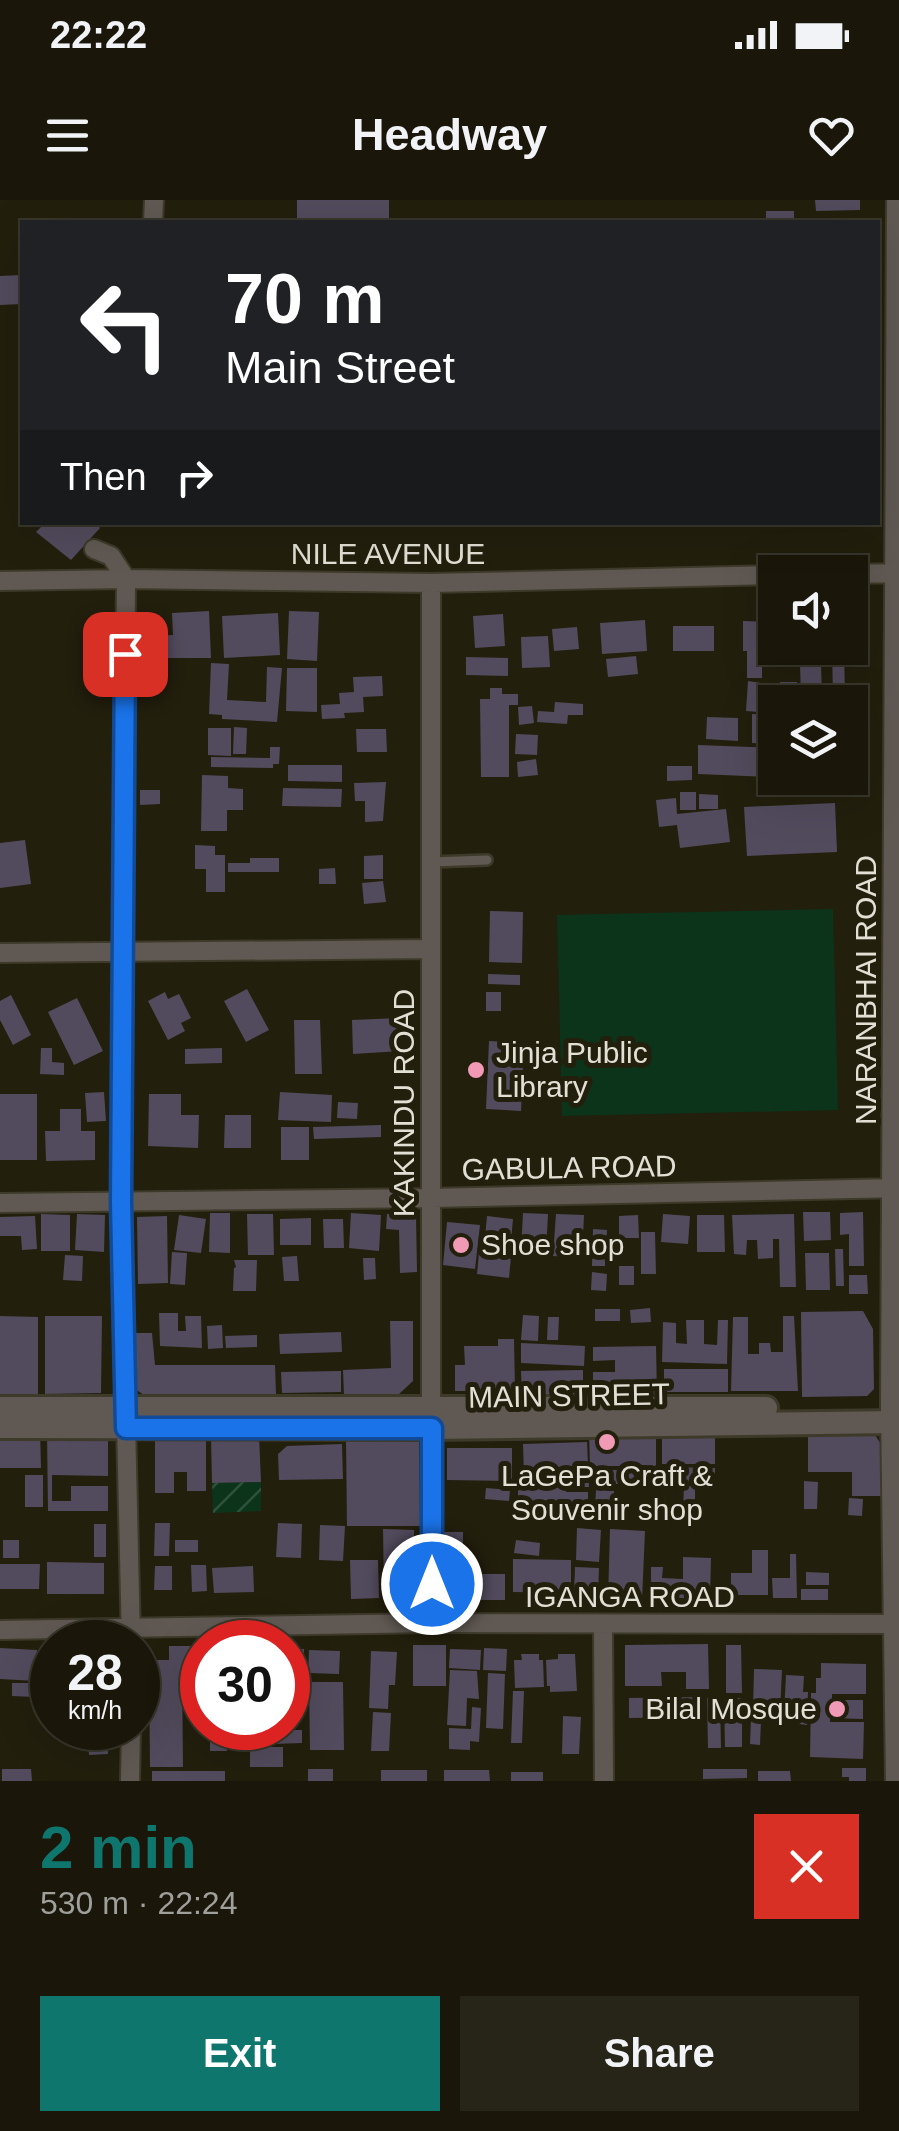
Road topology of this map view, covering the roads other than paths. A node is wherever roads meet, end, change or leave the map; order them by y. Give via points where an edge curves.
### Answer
1 (896, 200) edge
2 (94, 549) dead end
3 (897, 573) edge
4 (868, 574) edge
5 (758, 576) edge
6 (126, 579) junction
7 (0, 581) edge
8 (431, 583) junction
9 (487, 860) dead end
10 (432, 862) junction
11 (431, 949) junction
12 (122, 951) junction
13 (0, 953) edge
14 (896, 1188) edge
15 (431, 1198) junction
16 (121, 1202) junction
17 (0, 1203) edge
18 (0, 1408) edge
19 (895, 1415) edge
20 (431, 1417) junction
21 (126, 1418) junction
22 (0, 1427) edge
23 (132, 1620) edge
24 (432, 1623) junction
25 (896, 1624) edge
26 (603, 1626) junction
27 (0, 1630) edge
28 (30, 1631) edge
29 (160, 1635) edge
30 (130, 1750) edge
31 (896, 1769) edge
32 (130, 1781) edge
33 (604, 1781) edge

1 - 3 street, NARANBHAI ROAD
2 - 6 street via 110,556
3 - 4 street
3 - 14 street, NARANBHAI ROAD
5 - 8 street, NILE AVENUE
6 - 7 street, NILE AVENUE
6 - 8 street, NILE AVENUE
6 - 12 street
8 - 10 street, KAKINDU ROAD
9 - 10 lane
10 - 11 street, KAKINDU ROAD
11 - 12 street
11 - 15 street, KAKINDU ROAD
12 - 13 street
12 - 16 street
14 - 15 street, GABULA ROAD
14 - 19 street, NARANBHAI ROAD
15 - 16 street, GABULA ROAD
15 - 20 street, KAKINDU ROAD
16 - 17 street, GABULA ROAD
16 - 21 street
18 - 21 street, MAIN STREET
19 - 20 street, MAIN STREET
19 - 25 street, NARANBHAI ROAD
20 - 21 street, MAIN STREET
20 - 24 street, KAKINDU ROAD
21 - 22 street, MAIN STREET
21 - 23 street
24 - 26 street, IGANGA ROAD
24 - 29 street, IGANGA ROAD
25 - 26 street, IGANGA ROAD
25 - 31 street, NARANBHAI ROAD
26 - 33 street
27 - 28 street, IGANGA ROAD
30 - 32 street

